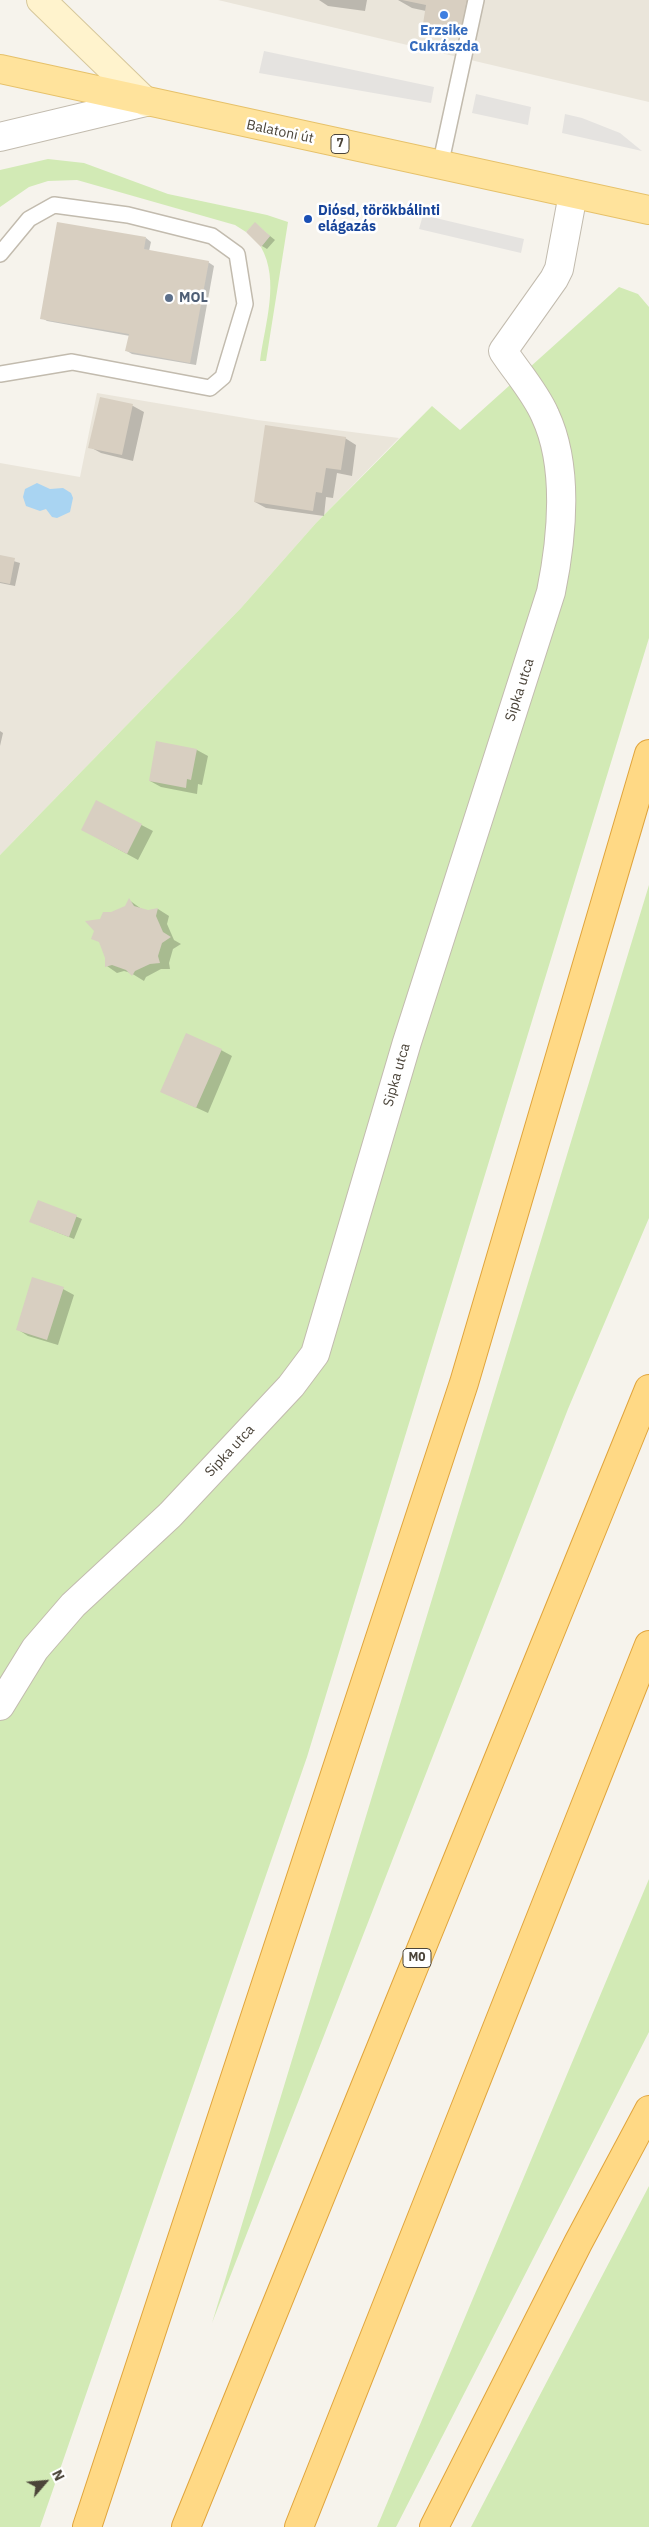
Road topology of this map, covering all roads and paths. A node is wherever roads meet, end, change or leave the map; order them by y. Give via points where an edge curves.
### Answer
1 (41, 0) edge
2 (476, 0) edge
3 (0, 70) edge
4 (146, 102) junction
5 (0, 137) edge
6 (440, 166) junction
7 (573, 194) junction
8 (649, 210) edge
9 (0, 254) edge
10 (0, 374) edge
11 (649, 754) edge
12 (649, 1388) edge
13 (649, 1645) edge
14 (0, 1706) edge
15 (649, 2110) edge
16 (87, 2527) edge
17 (186, 2527) edge
18 (299, 2527) edge
19 (434, 2527) edge

1 - 4 main road
2 - 6 lane
3 - 4 main road, Balatoni út / 7
4 - 5 street
4 - 6 main road, Balatoni út / 7
6 - 7 main road, Balatoni út / 7
7 - 8 main road, Balatoni út / 7
7 - 14 street, Sipka utca via 559,269 503,351 545,414 556,446 562,518 551,592 410,1032 315,1354 291,1386 170,1516 73,1605 35,1649
9 - 10 lane via 29,219 54,205 128,214 212,236 237,254 245,304 223,377 210,388 72,362
11 - 16 highway via 464,1383
12 - 17 highway, M0
13 - 18 highway
15 - 19 highway

